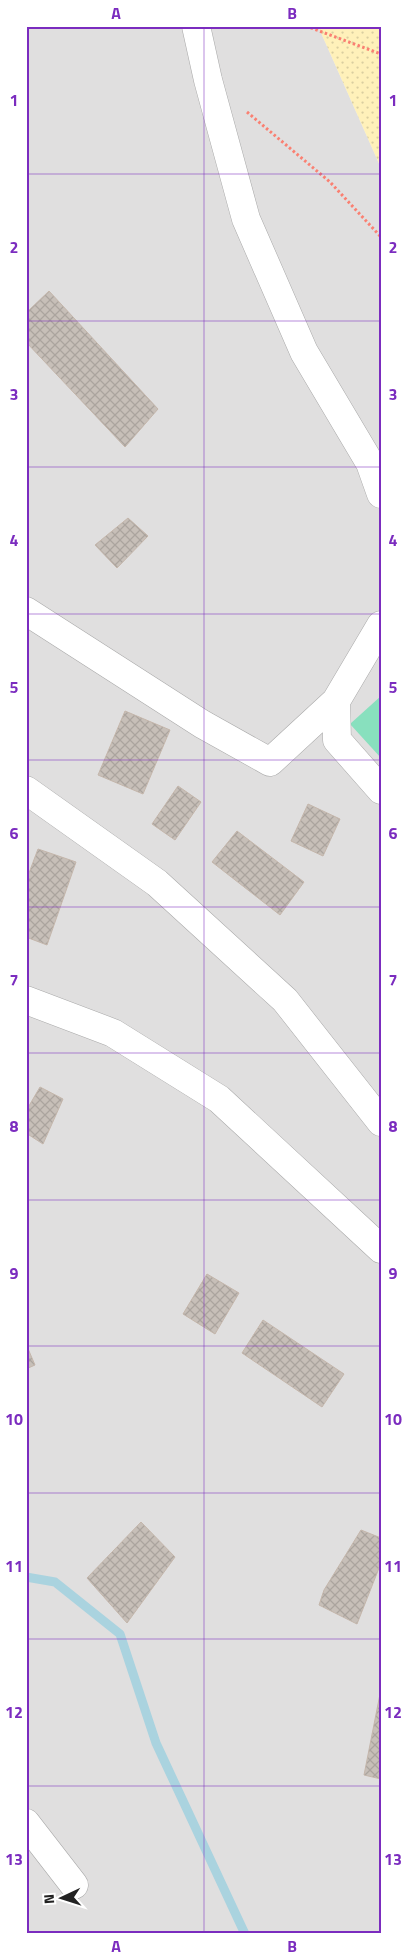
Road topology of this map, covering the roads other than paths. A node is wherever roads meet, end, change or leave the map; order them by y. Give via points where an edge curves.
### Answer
1 (196, 26) edge
2 (381, 494) edge
3 (26, 611) edge
4 (381, 625) edge
5 (336, 701) junction
6 (26, 790) edge
7 (381, 790) edge
8 (26, 1000) edge
9 (381, 1122) edge
10 (381, 1249) edge
11 (26, 1822) edge
12 (74, 1885) dead end

1 - 2 lane via 246,219 304,352 370,463
3 - 5 lane via 202,724 270,762
4 - 5 lane
5 - 7 lane via 337,740
6 - 9 lane via 157,882 285,1000
8 - 10 lane via 113,1033 219,1099
11 - 12 lane

